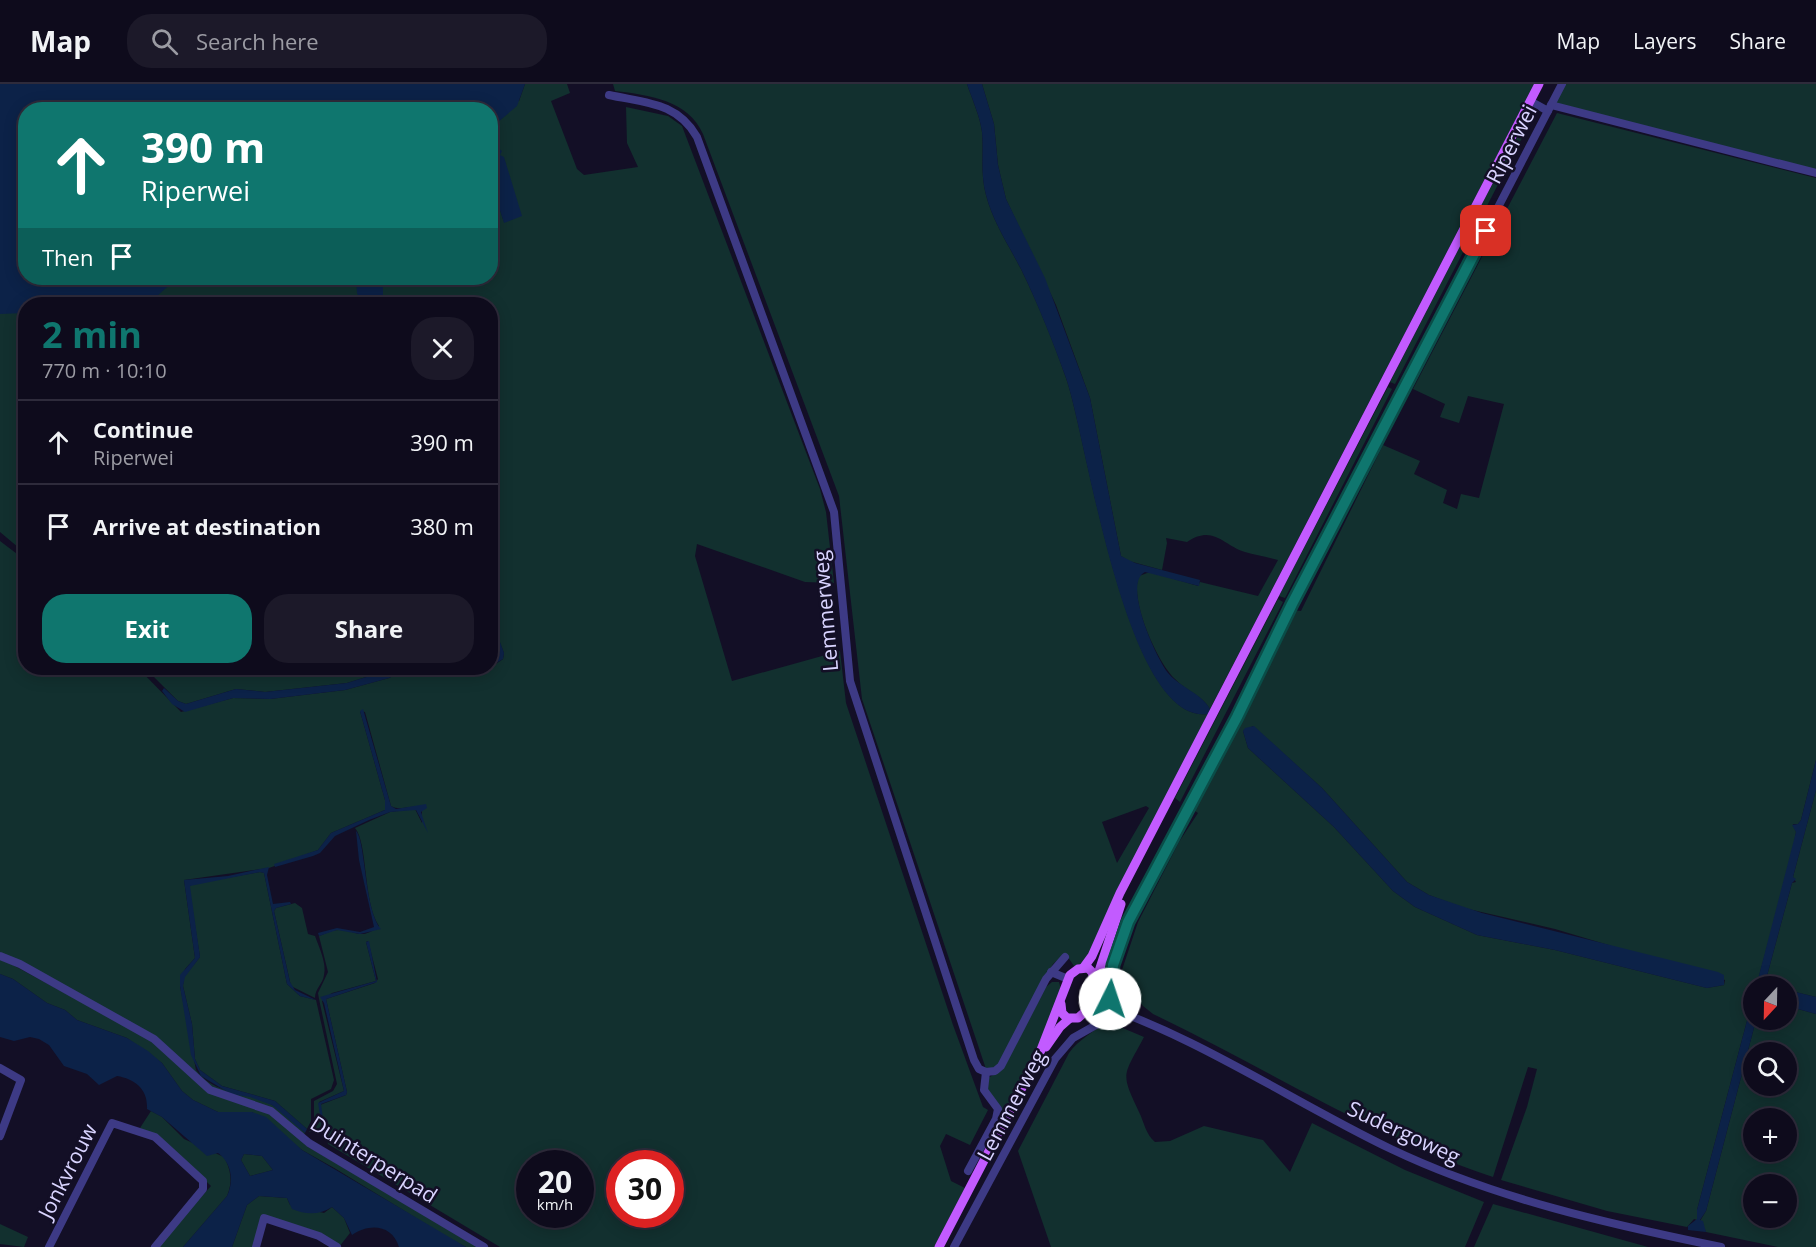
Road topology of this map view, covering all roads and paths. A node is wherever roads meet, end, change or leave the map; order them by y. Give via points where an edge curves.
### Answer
1 (1539, 84) edge
2 (1562, 84) edge
3 (609, 95) dead end
4 (1530, 102) junction
5 (1550, 108) junction
6 (1816, 173) edge
7 (1124, 890) junction
8 (0, 956) edge
9 (1065, 957) dead end
10 (1084, 967) junction
11 (1050, 972) junction
12 (1068, 979) junction
13 (1095, 984) junction
14 (1089, 1001) junction
15 (1060, 1002) junction
16 (1107, 1007) junction
17 (1069, 1018) junction
18 (1039, 1055) junction
19 (0, 1068) edge
20 (986, 1072) junction
21 (0, 1136) edge
22 (968, 1171) dead end
23 (49, 1247) edge
24 (155, 1247) edge
25 (256, 1247) edge
26 (337, 1247) edge
27 (484, 1247) edge
28 (939, 1247) edge
29 (954, 1247) edge
30 (1721, 1247) edge

1 - 4 main road, Riperwei
2 - 5 street, Riperwei
3 - 20 street, Lemmerweg via 669,108 689,123 697,137 834,512 850,681 974,1060
4 - 5 street
4 - 7 main road, Riperwei
5 - 6 street
5 - 16 street, Riperwei via 1126,927 1113,965
7 - 10 main road
7 - 13 main road
8 - 27 street, Duinterperpad via 135,1028 169,1050 210,1090 271,1111 309,1143
9 - 11 street
10 - 12 main road
10 - 13 main road via 1092,972
11 - 12 street
11 - 20 street via 1003,1064
12 - 15 main road, Lemmerweg
13 - 14 main road
14 - 16 street, Sudergoweg
14 - 17 main road, Lemmerweg via 1082,1016
15 - 17 main road via 1063,1015
15 - 18 main road, Lemmerweg
16 - 29 street, Lemmerweg via 1100,1021 1073,1038 1053,1063
16 - 30 street, Sudergoweg via 1153,1025 1433,1167 1562,1211
17 - 18 main road, Lemmerweg
18 - 28 main road, Lemmerweg
19 - 21 street via 21,1080
20 - 22 street, Lemmerweg via 984,1090 998,1113
23 - 24 street, Jonkvrouw via 112,1123 157,1139 203,1181 203,1189
25 - 26 street via 264,1218 319,1236

